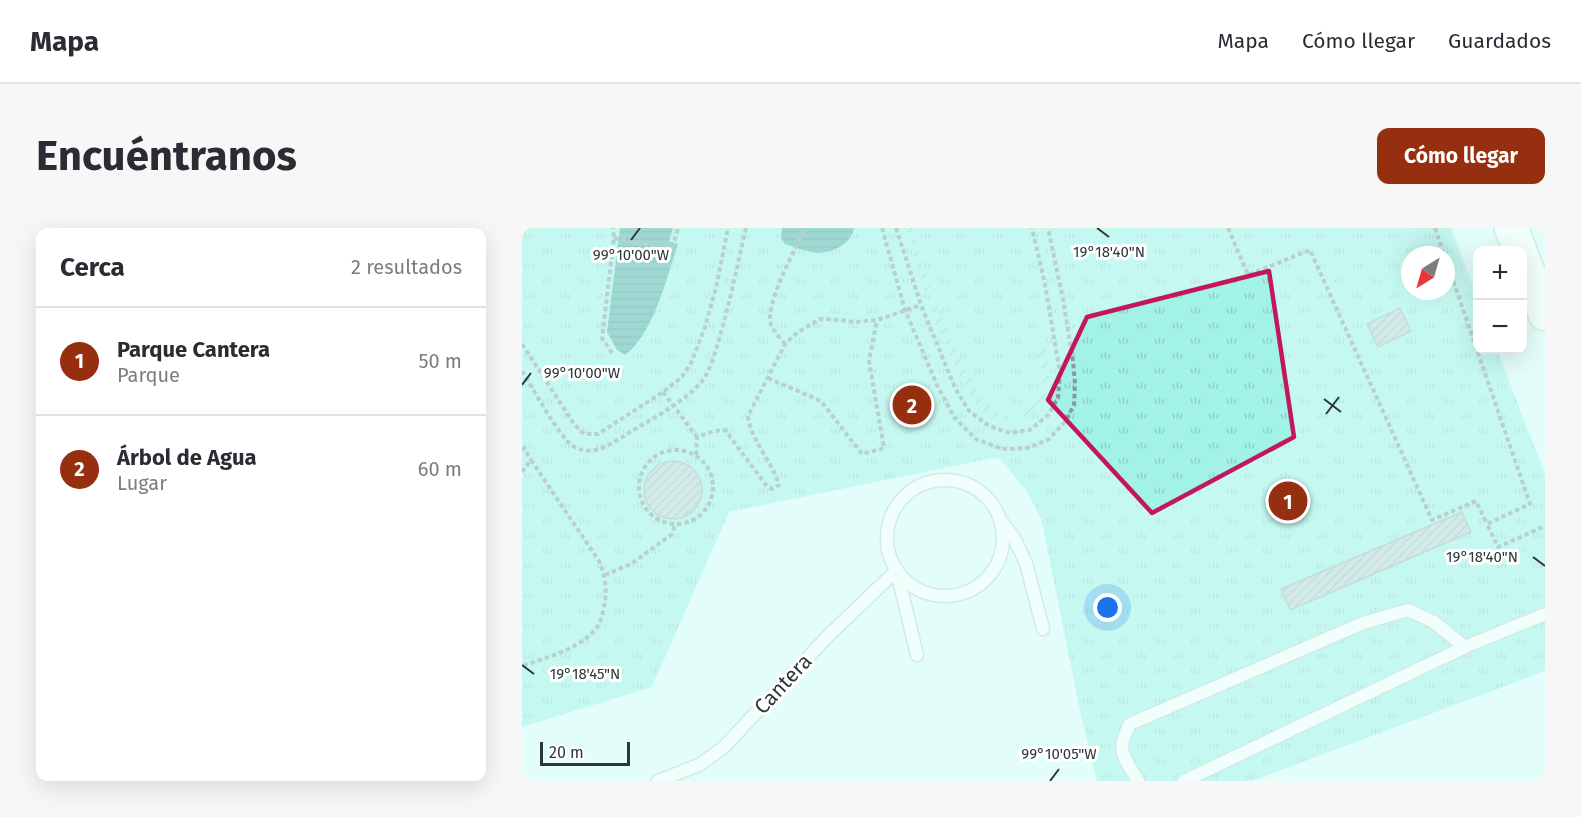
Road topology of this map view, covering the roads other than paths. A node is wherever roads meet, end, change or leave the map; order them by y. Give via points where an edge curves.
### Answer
1 (1511, 228) edge
2 (1518, 246) edge
3 (1527, 269) edge
4 (1545, 314) edge
5 (1001, 521) junction
6 (897, 570) junction
7 (1545, 614) edge
8 (1043, 628) dead end
9 (1465, 647) junction
10 (917, 655) dead end
11 (658, 781) edge
12 (1138, 781) edge
13 (1184, 781) edge

1 - 2 main road
3 - 4 main road
5 - 6 lane via 1004,539 1000,557 979,586 962,594 926,593
5 - 6 lane via 993,504 979,490 960,482 940,480 921,485 904,496 892,513 887,532 889,552
5 - 8 lane via 1026,563
6 - 10 lane
6 - 11 lane, Cantera via 828,636 724,747 699,765
7 - 9 lane
9 - 12 lane via 1434,622 1408,610 1363,623 1130,724 1123,738 1122,753
9 - 13 lane

